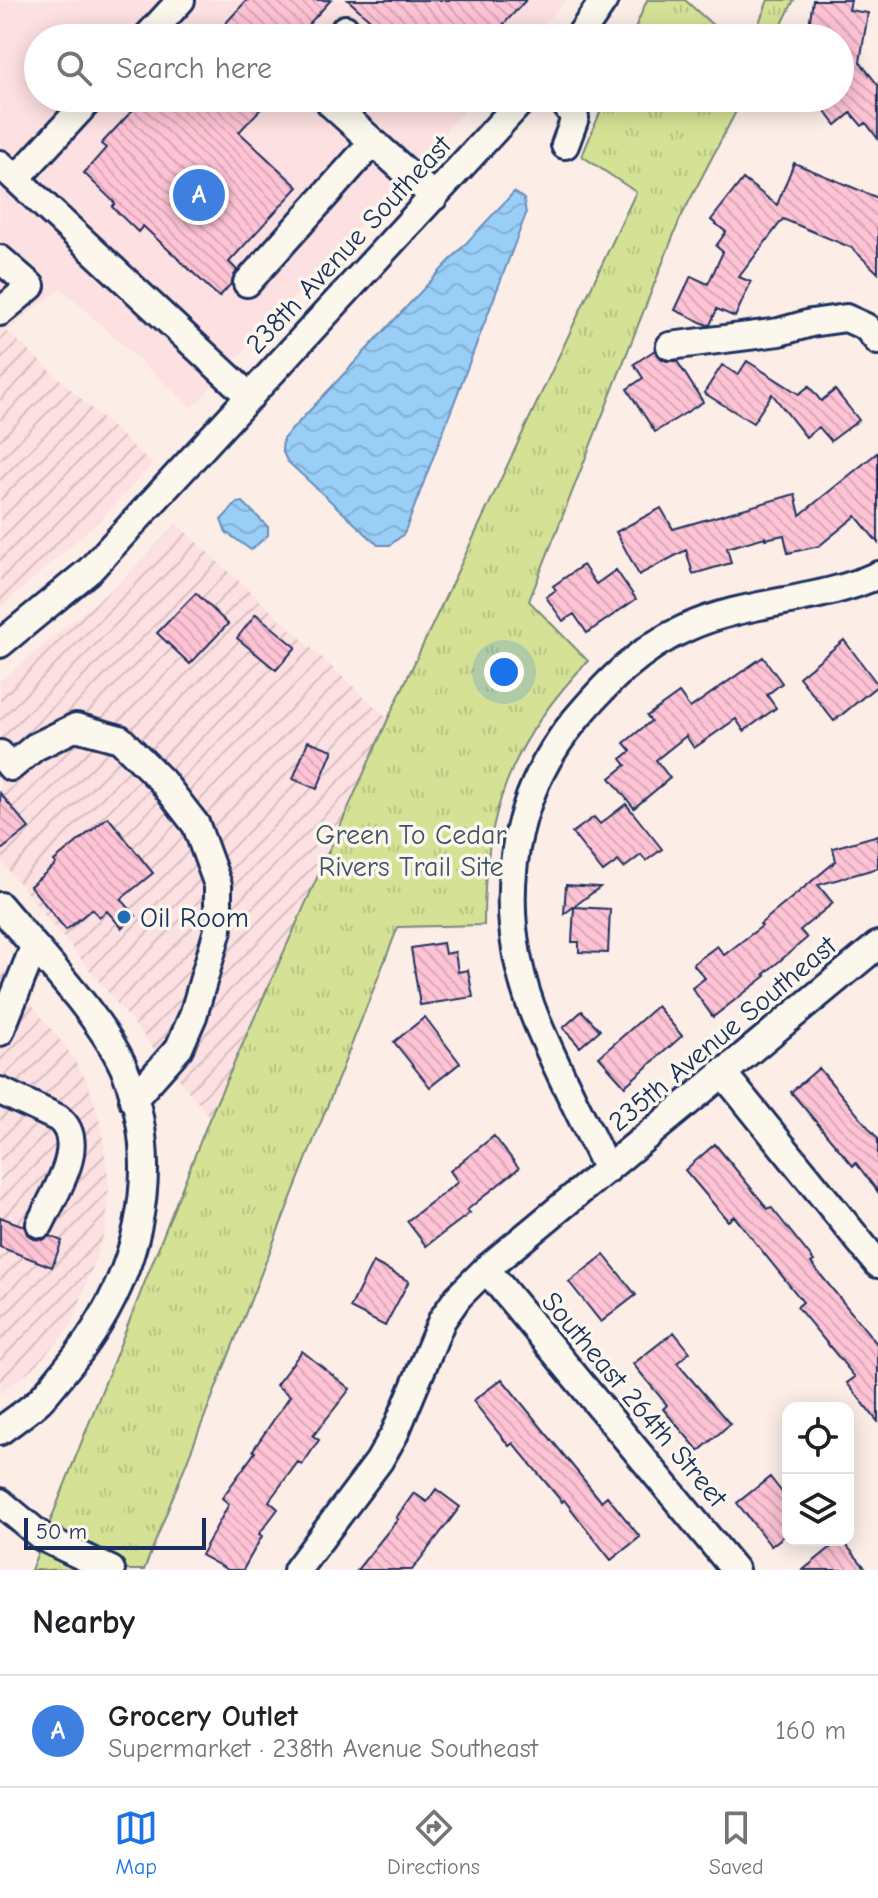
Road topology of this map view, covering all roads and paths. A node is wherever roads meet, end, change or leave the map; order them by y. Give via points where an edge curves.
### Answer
1 (181, 0) edge
2 (604, 0) edge
3 (159, 24) edge
4 (588, 24) edge
5 (75, 112) edge
6 (340, 112) edge
7 (511, 112) edge
8 (571, 112) edge
9 (373, 142) junction
10 (565, 145) dead end
11 (8, 172) edge
12 (434, 197) junction
13 (0, 259) edge
14 (247, 283) dead end
15 (0, 312) edge
16 (878, 341) edge
17 (670, 346) dead end
18 (250, 397) junction
19 (878, 575) edge
20 (0, 644) edge
21 (0, 754) edge
22 (0, 906) edge
23 (878, 945) edge
24 (34, 947) junction
25 (0, 1032) edge
26 (722, 1072) junction
27 (0, 1091) edge
28 (133, 1100) junction
29 (607, 1170) junction
30 (40, 1224) dead end
31 (878, 1264) edge
32 (486, 1269) junction
33 (0, 1431) edge
34 (0, 1502) edge
35 (111, 1570) edge
36 (297, 1570) edge
37 (735, 1570) edge

1 - 3 street
2 - 4 street
5 - 11 street
6 - 9 street
7 - 12 street, 238th Avenue Southeast
8 - 10 street via 575,118
9 - 12 street
9 - 14 street
11 - 18 street
12 - 18 street, 238th Avenue Southeast
13 - 15 street via 31,286
16 - 17 street via 866,327 846,318
18 - 20 street, 238th Avenue Southeast via 90,570
19 - 29 street via 718,615 662,641 613,677 557,742 540,776 516,847 510,899 517,950 536,1020
21 - 28 street via 11,767 35,747 76,727 120,739 162,781 202,840 218,885 218,930 179,1048
22 - 24 street
23 - 26 street, 235th Avenue Southeast
24 - 25 street
24 - 28 street via 106,1036 127,1075
26 - 29 street, 235th Avenue Southeast
26 - 31 street
27 - 30 street via 58,1118 73,1141
28 - 33 street via 145,1177 136,1242 116,1296 84,1347 39,1401
29 - 32 street, 235th Avenue Southeast
32 - 36 street, 235th Avenue Southeast via 442,1320 379,1461
32 - 37 street, Southeast 264th Street
34 - 35 street via 42,1537

